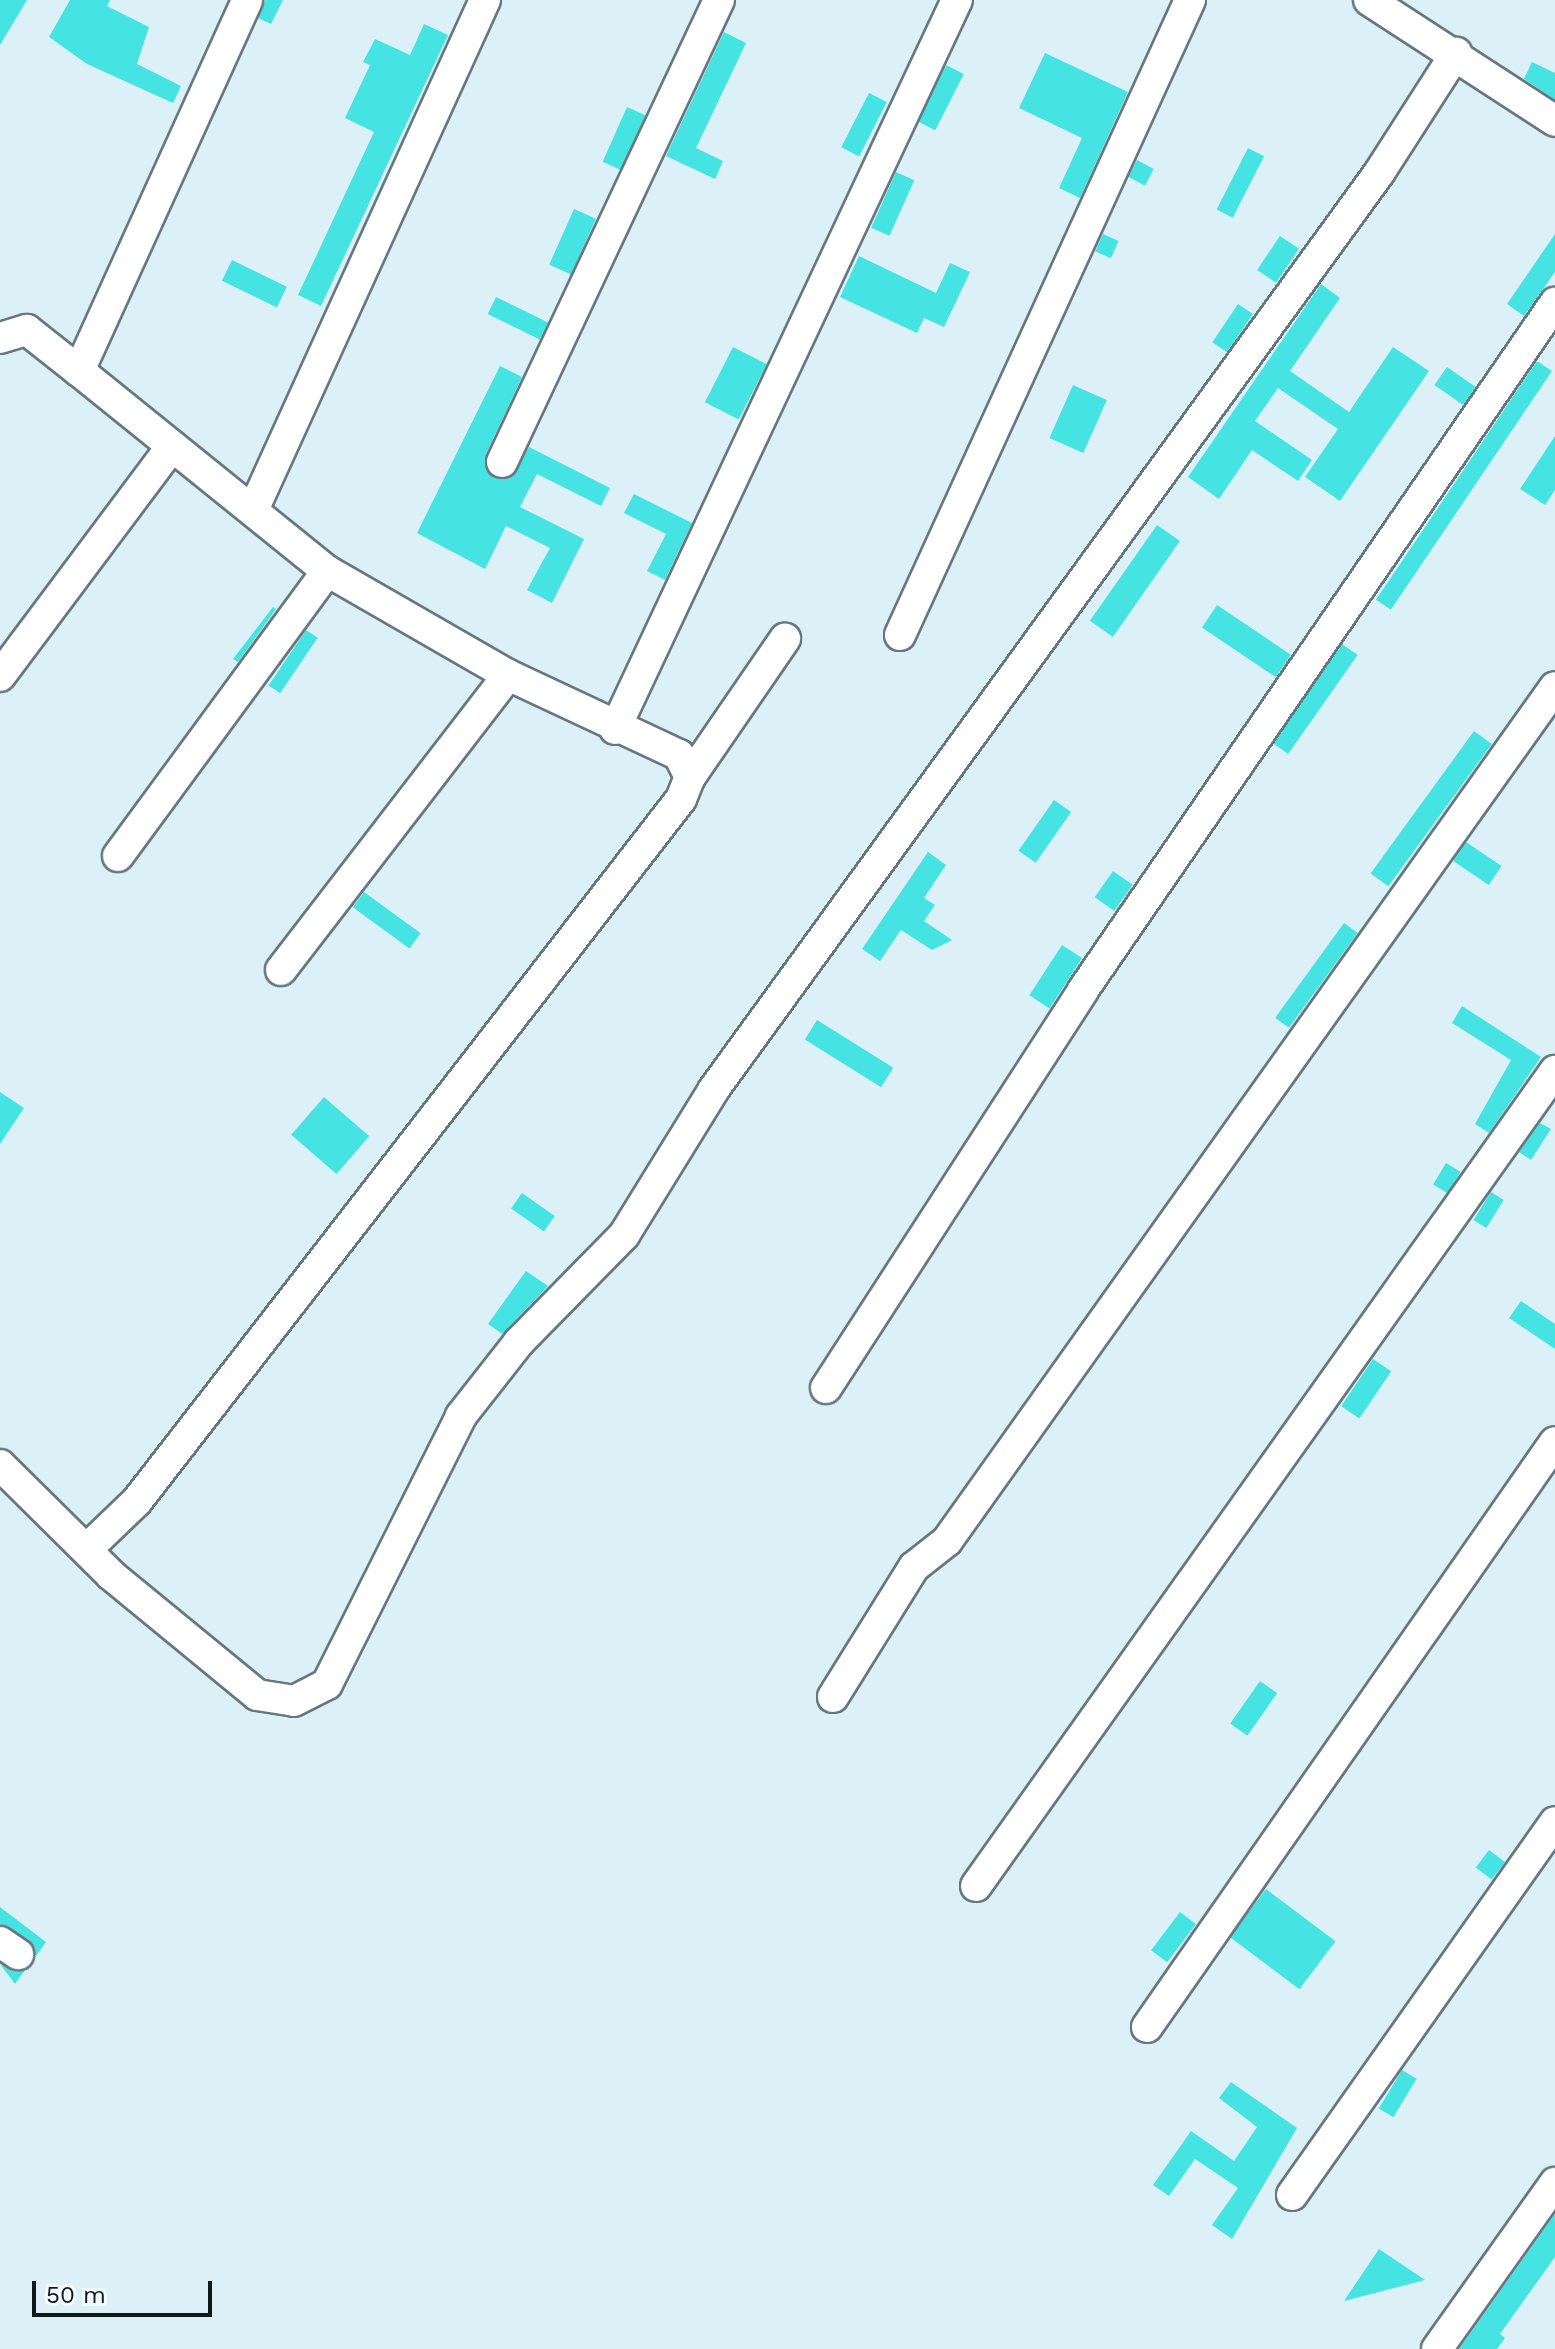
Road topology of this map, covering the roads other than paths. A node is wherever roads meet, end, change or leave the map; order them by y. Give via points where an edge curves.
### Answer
1 (247, 0) edge
2 (485, 0) edge
3 (719, 0) edge
4 (957, 0) edge
5 (1190, 0) edge
6 (1423, 0) edge
7 (1380, 4) edge
8 (1456, 53) junction
9 (1555, 121) edge
10 (1555, 303) edge
11 (0, 338) edge
12 (79, 371) junction
13 (172, 446) junction
14 (502, 462) dead end
15 (254, 508) junction
16 (327, 571) junction
17 (900, 635) dead end
18 (785, 639) dead end
19 (508, 675) junction
20 (0, 676) edge
21 (1555, 687) edge
22 (615, 729) junction
23 (690, 777) junction
24 (118, 856) dead end
25 (281, 970) dead end
26 (1555, 1071) edge
27 (826, 1388) dead end
28 (1555, 1442) edge
29 (0, 1465) edge
30 (87, 1549) junction
31 (833, 1697) dead end
32 (1555, 1822) edge
33 (976, 1886) dead end
34 (1147, 2027) dead end
35 (1555, 2183) edge
36 (1292, 2195) dead end
37 (1437, 2349) edge

1 - 12 street
2 - 15 street
3 - 14 street
4 - 22 street
5 - 17 street
6 - 7 street
7 - 8 street
8 - 9 street
8 - 30 street via 1370,186 714,1089 624,1235 519,1342 461,1416 327,1684 294,1701 257,1695
10 - 27 street via 1083,990
11 - 12 street via 27,330
12 - 13 street
13 - 15 street
13 - 20 street
15 - 16 street
16 - 19 street
16 - 24 street
18 - 23 street
19 - 22 street
19 - 25 street
21 - 31 street via 947,1541 914,1567
22 - 23 street via 679,755
23 - 30 street via 681,799 137,1501
26 - 33 street
28 - 34 street
29 - 30 street
32 - 36 street
35 - 37 street

